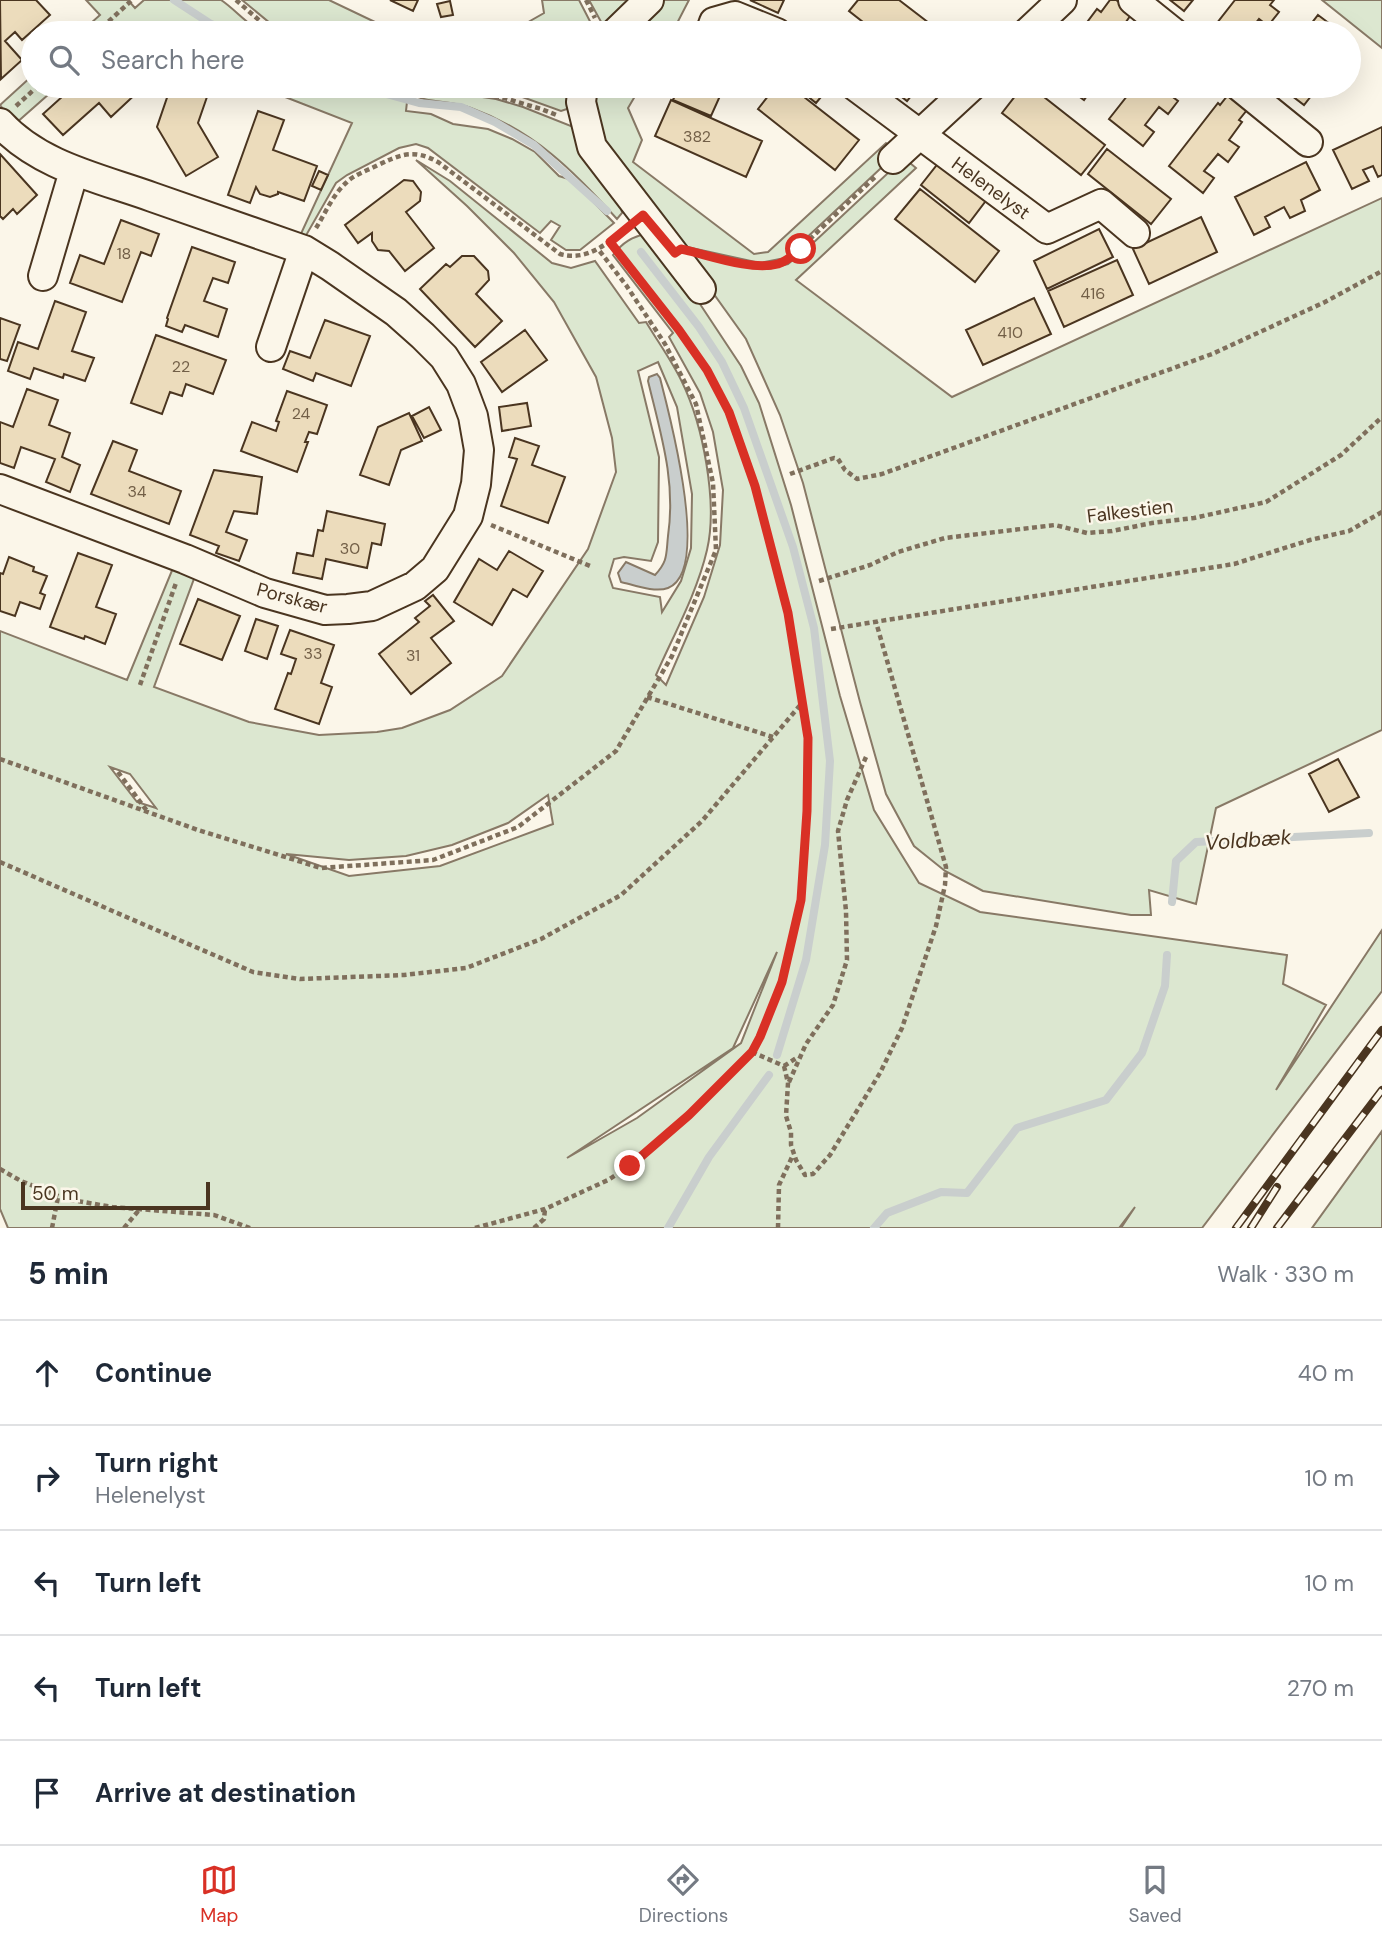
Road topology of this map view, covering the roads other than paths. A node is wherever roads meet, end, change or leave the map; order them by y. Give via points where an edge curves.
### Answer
1 (649, 0) edge
2 (1062, 0) edge
3 (1133, 0) edge
4 (627, 21) edge
5 (718, 21) edge
6 (747, 21) edge
7 (1040, 21) edge
8 (1159, 21) edge
9 (582, 98) edge
10 (871, 98) edge
11 (959, 98) edge
12 (1254, 98) edge
13 (0, 123) edge
14 (919, 135) junction
15 (1308, 142) dead end
16 (893, 159) road end
17 (74, 170) junction
18 (1135, 233) dead end
19 (303, 250) junction
20 (43, 276) dead end
21 (701, 289) dead end
22 (271, 347) dead end
23 (0, 489) edge

1 - 4 street
2 - 7 street
3 - 8 street
5 - 6 street via 735,16
9 - 21 street via 586,128 597,155
10 - 14 street, Helenelyst
11 - 14 street
12 - 15 street
13 - 17 street, Porskær via 28,148
14 - 16 street
14 - 18 street, Helenelyst via 1047,229 1101,204
17 - 19 street, Porskær
17 - 20 street
19 - 22 street
19 - 23 street, Porskær via 396,312 444,356 473,416 479,450 468,516 435,569 415,586 372,606 326,610 265,593

